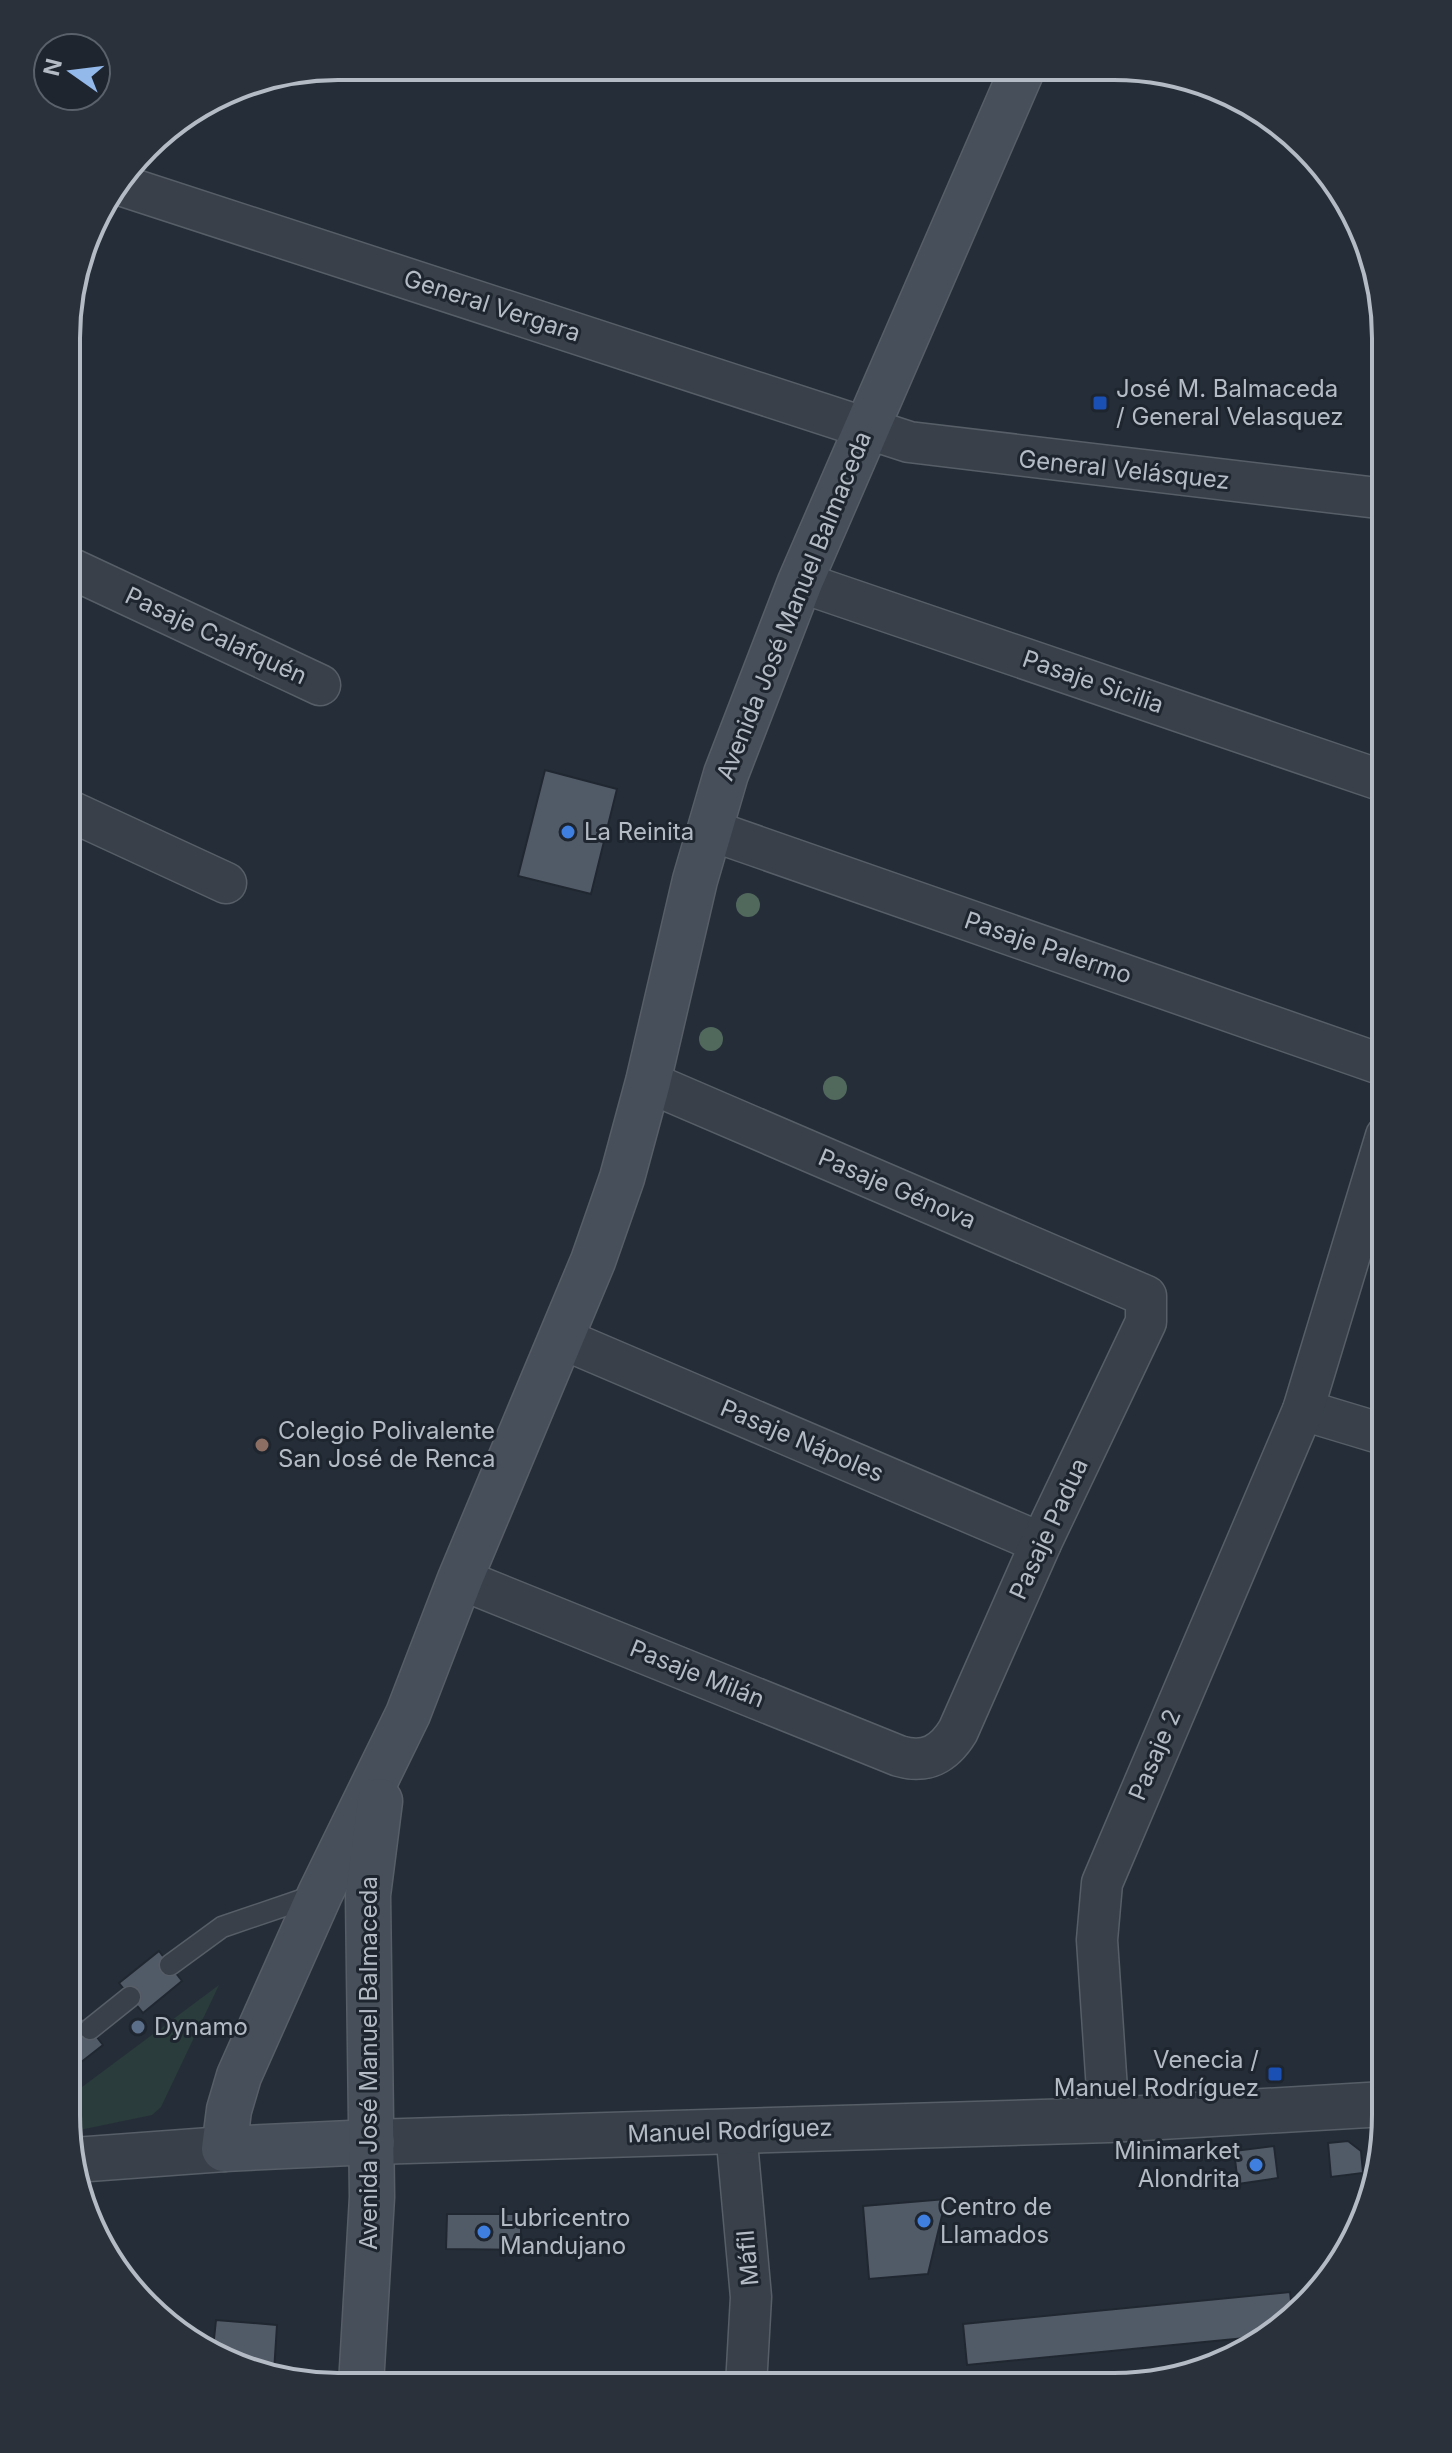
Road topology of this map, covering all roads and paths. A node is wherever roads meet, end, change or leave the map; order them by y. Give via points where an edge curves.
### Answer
1 (1018, 80) edge
2 (129, 188) edge
3 (864, 428) junction
4 (1372, 497) edge
5 (80, 573) edge
6 (800, 582) junction
7 (320, 685) dead end
8 (1372, 777) edge
9 (80, 816) edge
10 (710, 830) junction
11 (226, 883) dead end
12 (1372, 1061) edge
13 (648, 1082) junction
14 (1372, 1184) edge
15 (1146, 1296) joint
16 (563, 1339) junction
17 (1303, 1410) junction
18 (1371, 1431) edge
19 (1041, 1543) junction
20 (460, 1579) junction
21 (394, 1743) junction
22 (935, 1756) joint
23 (320, 1894) junction
24 (170, 1965) dead end
25 (130, 1997) dead end
26 (90, 2029) dead end
27 (1371, 2105) edge
28 (1109, 2120) junction
29 (736, 2131) junction
30 (372, 2142) junction
31 (224, 2149) junction
32 (84, 2159) edge
33 (362, 2373) edge
34 (747, 2373) edge

1 - 3 main road, Avenida José Manuel Balmaceda
2 - 3 street, General Vergara
3 - 4 street, General Velásquez via 945,449
3 - 6 main road, Avenida José Manuel Balmaceda
5 - 7 street, Pasaje Calafquén
6 - 8 street, Pasaje Sicilia
6 - 10 main road, Avenida José Manuel Balmaceda via 726,774
9 - 11 street
10 - 12 street, Pasaje Palermo
10 - 13 main road, Avenida José Manuel Balmaceda
13 - 15 street, Pasaje Génova
13 - 16 main road, Avenida José Manuel Balmaceda via 622,1178
14 - 17 street, Pasaje 2
15 - 19 street, Pasaje Padua via 1146,1322
16 - 19 street, Pasaje Nápoles
16 - 20 main road, Avenida José Manuel Balmaceda
17 - 18 street
17 - 28 street, Pasaje 2 via 1102,1883 1097,1940
19 - 22 street, Pasaje Padua via 958,1731
20 - 21 main road, Avenida José Manuel Balmaceda
20 - 22 street, Pasaje Milán via 899,1756
21 - 23 main road, Avenida José Manuel Balmaceda
21 - 30 main road, Avenida José Manuel Balmaceda via 376,1824 368,1895
23 - 24 lane via 222,1927
23 - 31 main road, Avenida José Manuel Balmaceda via 239,2076
25 - 26 lane
27 - 28 street, Manuel Rodríguez
28 - 29 street, Manuel Rodríguez
29 - 30 street, Manuel Rodríguez
29 - 34 street, Máfil via 751,2297
30 - 31 main road, Manuel Rodríguez
30 - 33 main road, Avenida José Manuel Balmaceda
31 - 32 street, Manuel Rodríguez

